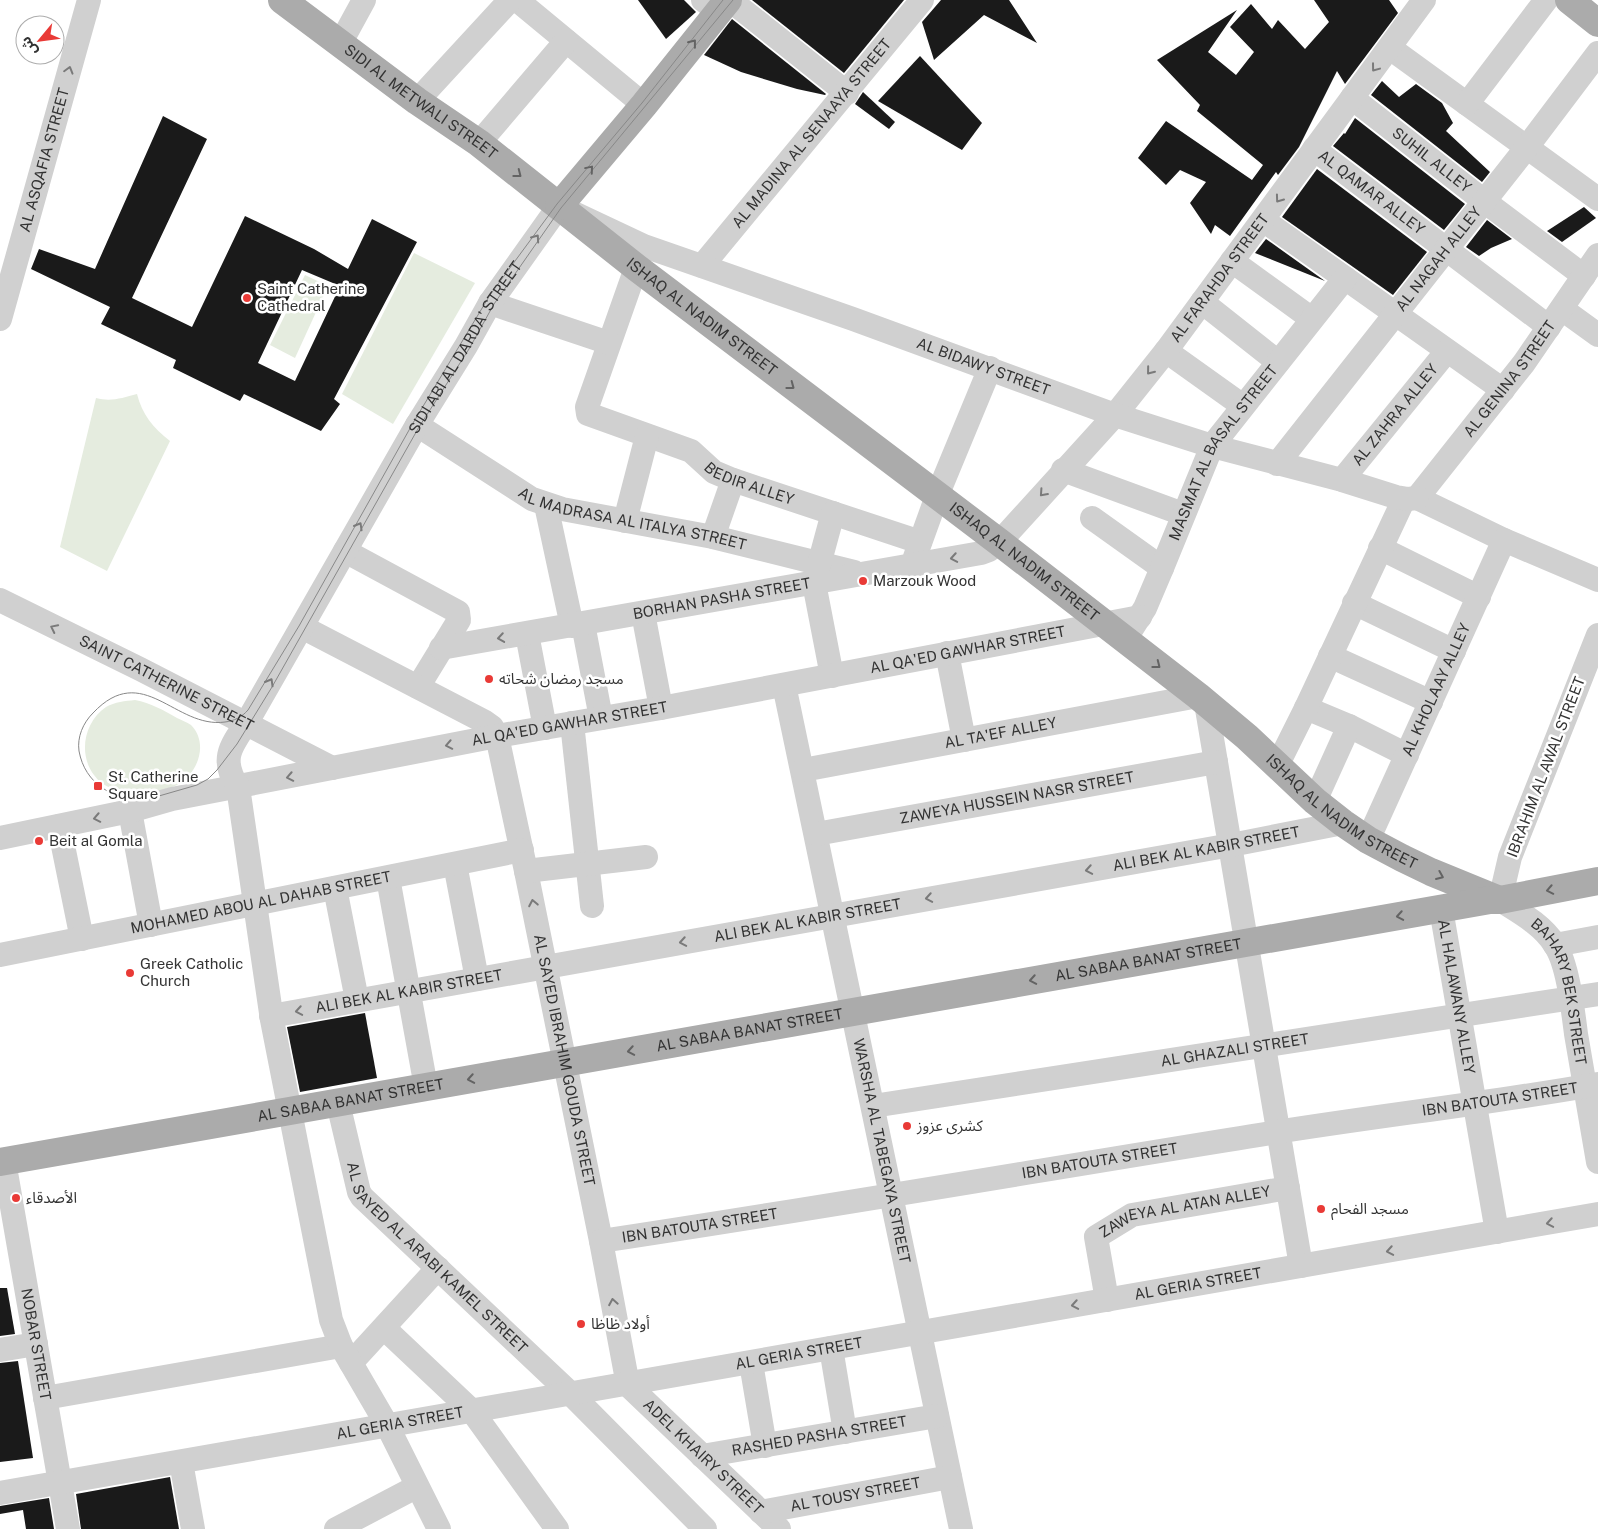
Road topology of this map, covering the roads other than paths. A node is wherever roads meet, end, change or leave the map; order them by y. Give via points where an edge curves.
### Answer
1 (89, 0) edge
2 (282, 0) edge
3 (364, 0) edge
4 (510, 0) edge
5 (517, 0) edge
6 (922, 0) edge
7 (1424, 0) edge
8 (1546, 0) edge
9 (719, 3) edge
10 (566, 41) junction
11 (340, 44) junction
12 (1390, 48) junction
13 (1598, 53) edge
14 (847, 93) junction
15 (1352, 98) junction
16 (417, 102) junction
17 (1467, 104) junction
18 (644, 105) junction
19 (479, 143) junction
20 (1527, 147) junction
21 (1314, 150) junction
22 (1598, 199) edge
23 (1484, 201) junction
24 (559, 206) junction
25 (1263, 220) junction
26 (1446, 249) junction
27 (1598, 255) edge
28 (641, 257) junction
29 (8, 259) edge
30 (1232, 261) junction
31 (702, 266) junction
32 (1584, 276) junction
33 (1345, 278) junction
34 (1202, 302) junction
35 (490, 303) junction
36 (1396, 314) junction
37 (1556, 318) junction
38 (0, 319) edge
39 (1312, 320) junction
40 (1598, 335) edge
41 (610, 343) junction
42 (1166, 351) junction
43 (1448, 351) junction
44 (1278, 362) junction
45 (990, 368) junction
46 (1503, 390) junction
47 (1243, 406) junction
48 (1115, 414) junction
49 (416, 425) junction
50 (647, 436) junction
51 (1212, 446) junction
52 (1277, 464) junction
53 (1063, 470) junction
54 (733, 480) junction
55 (1342, 480) junction
56 (936, 496) junction
57 (1410, 498) junction
58 (546, 504) junction
59 (833, 513) junction
60 (1183, 514) junction
61 (1092, 518) dead end
62 (625, 521) junction
63 (713, 537) junction
64 (1504, 540) junction
65 (920, 542) junction
66 (999, 542) junction
67 (1380, 548) junction
68 (345, 551) junction
69 (912, 565) junction
70 (1162, 568) junction
71 (817, 573) junction
72 (1598, 580) edge
73 (1478, 597) junction
74 (0, 600) edge
75 (1354, 603) junction
76 (643, 613) junction
77 (1140, 617) joint
78 (577, 625) junction
79 (302, 627) junction
80 (1114, 631) junction
81 (527, 634) junction
82 (1598, 635) edge
83 (441, 648) junction
84 (1454, 651) junction
85 (947, 653) junction
86 (1330, 656) junction
87 (832, 676) junction
88 (784, 685) junction
89 (418, 687) junction
90 (1202, 700) junction
91 (1431, 702) junction
92 (661, 708) junction
93 (1306, 708) junction
94 (601, 718) junction
95 (572, 723) junction
96 (246, 724) junction
97 (1349, 726) junction
98 (545, 728) junction
99 (497, 736) junction
100 (964, 740) junction
101 (1407, 755) junction
102 (1216, 762) junction
103 (1277, 766) junction
104 (332, 768) junction
105 (803, 770) junction
106 (238, 787) junction
107 (1315, 801) junction
108 (130, 811) junction
109 (1343, 823) junction
110 (59, 826) junction
111 (816, 834) junction
112 (0, 838) edge
113 (1368, 840) junction
114 (1231, 845) junction
115 (646, 857) dead end
116 (524, 861) junction
117 (587, 863) junction
118 (455, 864) junction
119 (388, 878) junction
120 (1598, 881) edge
121 (335, 888) junction
122 (1500, 900) junction
123 (255, 904) junction
124 (592, 906) dead end
125 (1441, 909) junction
126 (832, 915) junction
127 (151, 925) junction
128 (1598, 937) edge
129 (82, 939) junction
130 (1246, 943) junction
131 (1555, 945) junction
132 (0, 955) edge
133 (546, 967) junction
134 (477, 979) junction
135 (409, 991) junction
136 (1598, 994) edge
137 (1571, 998) junction
138 (357, 1000) junction
139 (853, 1012) junction
140 (1460, 1015) junction
141 (271, 1016) junction
142 (1264, 1045) junction
143 (565, 1063) junction
144 (1591, 1085) edge
145 (426, 1087) junction
146 (338, 1103) junction
147 (1475, 1104) junction
148 (873, 1106) junction
149 (290, 1111) junction
150 (1279, 1132) junction
151 (2, 1161) edge
152 (1598, 1162) edge
153 (1288, 1188) junction
154 (892, 1196) junction
155 (1598, 1214) edge
156 (1497, 1232) junction
157 (601, 1241) junction
158 (1301, 1266) junction
159 (438, 1268) junction
160 (1107, 1300) junction
161 (384, 1328) junction
162 (920, 1333) junction
163 (36, 1344) junction
164 (831, 1348) junction
165 (0, 1350) edge
166 (346, 1354) junction
167 (751, 1362) junction
168 (628, 1385) junction
169 (571, 1394) junction
170 (45, 1398) junction
171 (472, 1411) junction
172 (937, 1416) junction
173 (387, 1426) junction
174 (845, 1432) junction
175 (765, 1446) junction
176 (702, 1456) junction
177 (181, 1462) junction
178 (950, 1477) junction
179 (60, 1483) junction
180 (416, 1487) junction
181 (0, 1493) edge
182 (761, 1512) junction
183 (68, 1529) edge
184 (193, 1529) edge
185 (336, 1529) edge
186 (439, 1529) edge
187 (557, 1529) edge
188 (705, 1529) edge
189 (779, 1529) edge
190 (960, 1529) edge

29 -> 1 street, AL ASQAFIA STREET
2 - 11 main road, SIDI AL METWALI STREET
3 - 11 street
4 - 16 street
5 - 10 street
6 - 14 street, AL MADINA AL SENAAYA STREET
7 - 12 street, AL FARAHDA STREET
8 - 17 street
9 - 14 street
18 -> 9 main road, SIDI ABI AL DARDA' STREET
10 - 18 street
10 - 19 street
11 - 16 main road, SIDI AL METWALI STREET
12 -> 15 street, AL FARAHDA STREET
12 - 17 street
13 - 20 street, AL NAGAH ALLEY
14 - 31 street, AL MADINA AL SENAAYA STREET
15 - 21 street, AL FARAHDA STREET
15 - 23 street, SUHIL ALLEY
16 - 19 main road, SIDI AL METWALI STREET
17 - 20 street
24 -> 18 main road, SIDI ABI AL DARDA' STREET
19 -> 24 main road, SIDI AL METWALI STREET
20 - 22 street
20 - 23 street, AL NAGAH ALLEY
21 -> 25 street, AL FARAHDA STREET
21 - 26 street, AL QAMAR ALLEY
23 - 26 street, AL NAGAH ALLEY
23 - 32 street, SUHIL ALLEY
24 - 28 main road, ISHAQ AL NADIM STREET
35 -> 24 street, SIDI ABI AL DARDA' STREET
25 - 30 street, AL FARAHDA STREET
25 - 33 street
26 - 36 street, AL NAGAH ALLEY
26 - 37 street, AL QAMAR ALLEY
27 - 32 street, AL GENINA STREET
28 - 31 street, AL BIDAWY STREET
28 - 41 street
28 -> 56 main road, ISHAQ AL NADIM STREET
29 - 38 street, AL ASQAFIA STREET
30 - 34 street, AL FARAHDA STREET
30 - 39 street
31 - 45 street, AL BIDAWY STREET
32 - 37 street, AL GENINA STREET
33 - 36 street
33 - 39 street, MASMAT AL BASAL STREET
34 - 42 street, AL FARAHDA STREET
34 - 44 street
35 - 41 street
35 - 49 street, SIDI ABI AL DARDA' STREET
36 - 43 street
36 - 52 street, AL NAGAH ALLEY
37 - 40 street, AL QAMAR ALLEY
37 - 46 street, AL GENINA STREET
39 - 44 street, MASMAT AL BASAL STREET
41 - 50 street, BEDIR ALLEY via 587,410 591,416
42 - 47 street
42 -> 48 street, AL FARAHDA STREET
43 - 46 street
43 - 55 street, AL ZAHRA ALLEY
44 - 47 street, MASMAT AL BASAL STREET
45 - 48 street, AL BIDAWY STREET
45 - 56 street
46 - 57 street, AL GENINA STREET
47 - 51 street, MASMAT AL BASAL STREET
48 - 51 street, AL BIDAWY STREET
48 - 53 street, AL FARAHDA STREET
49 - 58 street, AL MADRASA AL ITALYA STREET via 532,499
68 -> 49 street, SIDI ABI AL DARDA' STREET
50 - 54 street, BEDIR ALLEY via 691,452 714,472
50 - 62 street
51 - 52 street, AL BIDAWY STREET
51 - 60 street, MASMAT AL BASAL STREET
52 - 55 street, AL BIDAWY STREET
53 - 60 street
53 -> 66 street, AL FARAHDA STREET
54 - 59 street, BEDIR ALLEY
54 - 63 street
55 - 57 street, AL BIDAWY STREET
56 - 65 street
56 - 66 main road, ISHAQ AL NADIM STREET
57 - 64 street, AL BIDAWY STREET
57 - 67 street, AL GENINA STREET
58 - 62 street, AL MADRASA AL ITALYA STREET
58 - 78 street
59 - 65 street, BEDIR ALLEY
59 - 71 street
60 - 70 street, MASMAT AL BASAL STREET
61 - 70 street
62 - 63 street, AL MADRASA AL ITALYA STREET
63 - 71 street, AL MADRASA AL ITALYA STREET
64 - 72 street, AL BIDAWY STREET
64 - 73 street, AL KHOLAAY ALLEY
65 - 69 street
66 -> 69 street via 981,553
66 - 80 main road, ISHAQ AL NADIM STREET
67 - 73 street
67 - 75 street, AL GENINA STREET
68 - 79 street, SIDI ABI AL DARDA' STREET
68 - 83 street via 458,612 459,620
69 - 71 street, AL MADRASA AL ITALYA STREET via 864,574
70 - 77 street, MASMAT AL BASAL STREET
71 - 76 street, BORHAN PASHA STREET
71 - 87 street
73 - 84 street, AL KHOLAAY ALLEY
96 -> 74 street, SAINT CATHERINE STREET
75 - 84 street
75 - 86 street, AL GENINA STREET
76 - 78 street, BORHAN PASHA STREET
76 - 92 street
77 - 80 street, AL QA'ED GAWHAR STREET
78 - 81 street, BORHAN PASHA STREET
78 - 94 street
79 - 89 street
96 -> 79 street, SIDI ABI AL DARDA' STREET
80 - 85 street, AL QA'ED GAWHAR STREET
80 -> 90 main road, ISHAQ AL NADIM STREET
81 -> 83 street, BORHAN PASHA STREET
81 - 98 street
82 - 122 street, IBRAHIM AL AWAL STREET via 1513,848
83 - 89 street
84 - 91 street, AL KHOLAAY ALLEY
85 - 87 street, AL QA'ED GAWHAR STREET
85 - 100 street
86 - 91 street
86 - 93 street, AL GENINA STREET
87 - 88 street, AL QA'ED GAWHAR STREET
88 - 92 street, AL QA'ED GAWHAR STREET
88 - 105 street, WARSHA AL TABEGAYA STREET
89 - 99 street via 485,722
90 - 100 street, AL TA'EF ALLEY
90 - 102 street
90 - 103 main road, ISHAQ AL NADIM STREET
91 - 101 street, AL KHOLAAY ALLEY
92 - 94 street, AL QA'ED GAWHAR STREET
93 - 97 street
93 - 103 street, AL GENINA STREET
94 - 95 street, AL QA'ED GAWHAR STREET
95 - 98 street, AL QA'ED GAWHAR STREET
95 - 117 street
96 - 104 street, SAINT CATHERINE STREET
96 - 106 street, SIDI ABI AL DARDA' STREET via 228,754 229,771
97 - 101 street
97 - 107 street
98 - 99 street, AL QA'ED GAWHAR STREET
99 -> 104 street, AL QA'ED GAWHAR STREET
99 - 116 street, AL SAYED IBRAHIM GOUDA STREET
100 - 105 street, AL TA'EF ALLEY
101 - 113 street, AL KHOLAAY ALLEY
102 - 111 street, ZAWEYA HUSSEIN NASR STREET
102 - 114 street
103 - 107 main road, ISHAQ AL NADIM STREET
104 -> 106 street, AL QA'ED GAWHAR STREET
105 - 111 street, WARSHA AL TABEGAYA STREET
106 - 108 street, AL QA'ED GAWHAR STREET
106 - 123 street, SIDI ABI AL DARDA' STREET
107 - 109 main road, ISHAQ AL NADIM STREET
108 -> 110 street, AL QA'ED GAWHAR STREET
108 - 127 street
109 - 113 main road, ISHAQ AL NADIM STREET
109 - 114 street, ALI BEK AL KABIR STREET
110 - 112 street, AL QA'ED GAWHAR STREET
110 - 129 street
111 - 126 street, WARSHA AL TABEGAYA STREET
113 -> 122 main road, ISHAQ AL NADIM STREET via 1431,872
114 -> 126 street, ALI BEK AL KABIR STREET
114 - 130 street
115 - 117 street, MOHAMED ABOU AL DAHAB STREET
116 - 117 street, MOHAMED ABOU AL DAHAB STREET
116 - 118 street, MOHAMED ABOU AL DAHAB STREET
133 -> 116 street, AL SAYED IBRAHIM GOUDA STREET
117 - 124 street
118 - 119 street, MOHAMED ABOU AL DAHAB STREET
118 - 134 street
119 - 121 street, MOHAMED ABOU AL DAHAB STREET
119 - 135 street
120 -> 122 main road, AL SABAA BANAT STREET
121 - 123 street, MOHAMED ABOU AL DAHAB STREET
121 - 138 street
122 - 125 main road, AL SABAA BANAT STREET
122 - 131 street, BAHARY BEK STREET via 1523,914
123 - 127 street, MOHAMED ABOU AL DAHAB STREET
123 - 141 street, SIDI ABI AL DARDA' STREET
125 -> 130 main road, AL SABAA BANAT STREET
125 - 140 street, AL HALAWANY ALLEY
126 -> 133 street, ALI BEK AL KABIR STREET
126 - 139 street, WARSHA AL TABEGAYA STREET
127 - 129 street, MOHAMED ABOU AL DAHAB STREET
128 - 131 street
129 - 132 street, MOHAMED ABOU AL DAHAB STREET
130 -> 139 main road, AL SABAA BANAT STREET
130 - 142 street
131 - 137 street, BAHARY BEK STREET via 1561,956
133 - 134 street, ALI BEK AL KABIR STREET
133 - 143 street, AL SAYED IBRAHIM GOUDA STREET
134 - 135 street, ALI BEK AL KABIR STREET
135 - 138 street, ALI BEK AL KABIR STREET
135 - 145 street
136 - 137 street, AL GHAZALI STREET
137 - 140 street, AL GHAZALI STREET
137 - 144 street, BAHARY BEK STREET
138 -> 141 street, ALI BEK AL KABIR STREET
139 -> 143 main road, AL SABAA BANAT STREET
139 - 148 street, WARSHA AL TABEGAYA STREET
140 - 142 street, AL GHAZALI STREET
140 - 147 street, AL HALAWANY ALLEY
141 - 149 street, SIDI ABI AL DARDA' STREET
142 - 148 street, AL GHAZALI STREET
142 - 150 street
143 -> 145 main road, AL SABAA BANAT STREET
143 - 157 street, AL SAYED IBRAHIM GOUDA STREET
144 - 147 street, IBN BATOUTA STREET
144 - 152 street, BAHARY BEK STREET
145 - 146 main road, AL SABAA BANAT STREET
146 - 149 main road, AL SABAA BANAT STREET
146 - 159 street, AL SAYED AL ARABI KAMEL STREET via 360,1194
147 - 150 street, IBN BATOUTA STREET
147 - 156 street, AL HALAWANY ALLEY
148 - 154 street, WARSHA AL TABEGAYA STREET
149 - 151 main road, AL SABAA BANAT STREET
149 - 166 street, SIDI ABI AL DARDA' STREET via 331,1320
150 - 153 street
150 - 154 street, IBN BATOUTA STREET
151 - 163 street, NOBAR STREET
153 - 158 street
153 - 160 street, ZAWEYA AL ATAN ALLEY via 1132,1216 1096,1237
154 - 157 street, IBN BATOUTA STREET
154 - 162 street, WARSHA AL TABEGAYA STREET
155 -> 156 street, AL GERIA STREET
156 -> 158 street, AL GERIA STREET
168 -> 157 street, AL SAYED IBRAHIM GOUDA STREET
158 - 160 street, AL GERIA STREET
159 - 161 street
159 - 169 street, AL SAYED AL ARABI KAMEL STREET
160 -> 162 street, AL GERIA STREET
161 - 166 street
161 - 171 street
162 - 164 street, AL GERIA STREET
162 - 172 street, WARSHA AL TABEGAYA STREET
163 - 165 street
163 - 170 street, NOBAR STREET
164 - 167 street, AL GERIA STREET
164 - 174 street
166 - 170 street
166 - 173 street, SIDI ABI AL DARDA' STREET
167 - 168 street, AL GERIA STREET
167 - 175 street
168 - 169 street, AL GERIA STREET
168 - 176 street, ADEL KHAIRY STREET
169 - 171 street, AL GERIA STREET
169 - 188 street, AL SAYED AL ARABI KAMEL STREET
170 - 179 street, NOBAR STREET
171 - 173 street, AL GERIA STREET
171 - 187 street
172 - 174 street, RASHED PASHA STREET
172 - 178 street, WARSHA AL TABEGAYA STREET
173 - 177 street, AL GERIA STREET
173 - 180 street, SIDI ABI AL DARDA' STREET
174 - 175 street, RASHED PASHA STREET
175 - 176 street, RASHED PASHA STREET
176 - 182 street, ADEL KHAIRY STREET
177 - 179 street, AL GERIA STREET
177 - 184 street
178 - 182 street, AL TOUSY STREET
178 - 190 street, WARSHA AL TABEGAYA STREET
179 - 181 street, AL GERIA STREET
179 - 183 street, NOBAR STREET
180 - 185 street
180 - 186 street, SIDI ABI AL DARDA' STREET
182 - 189 street, ADEL KHAIRY STREET

